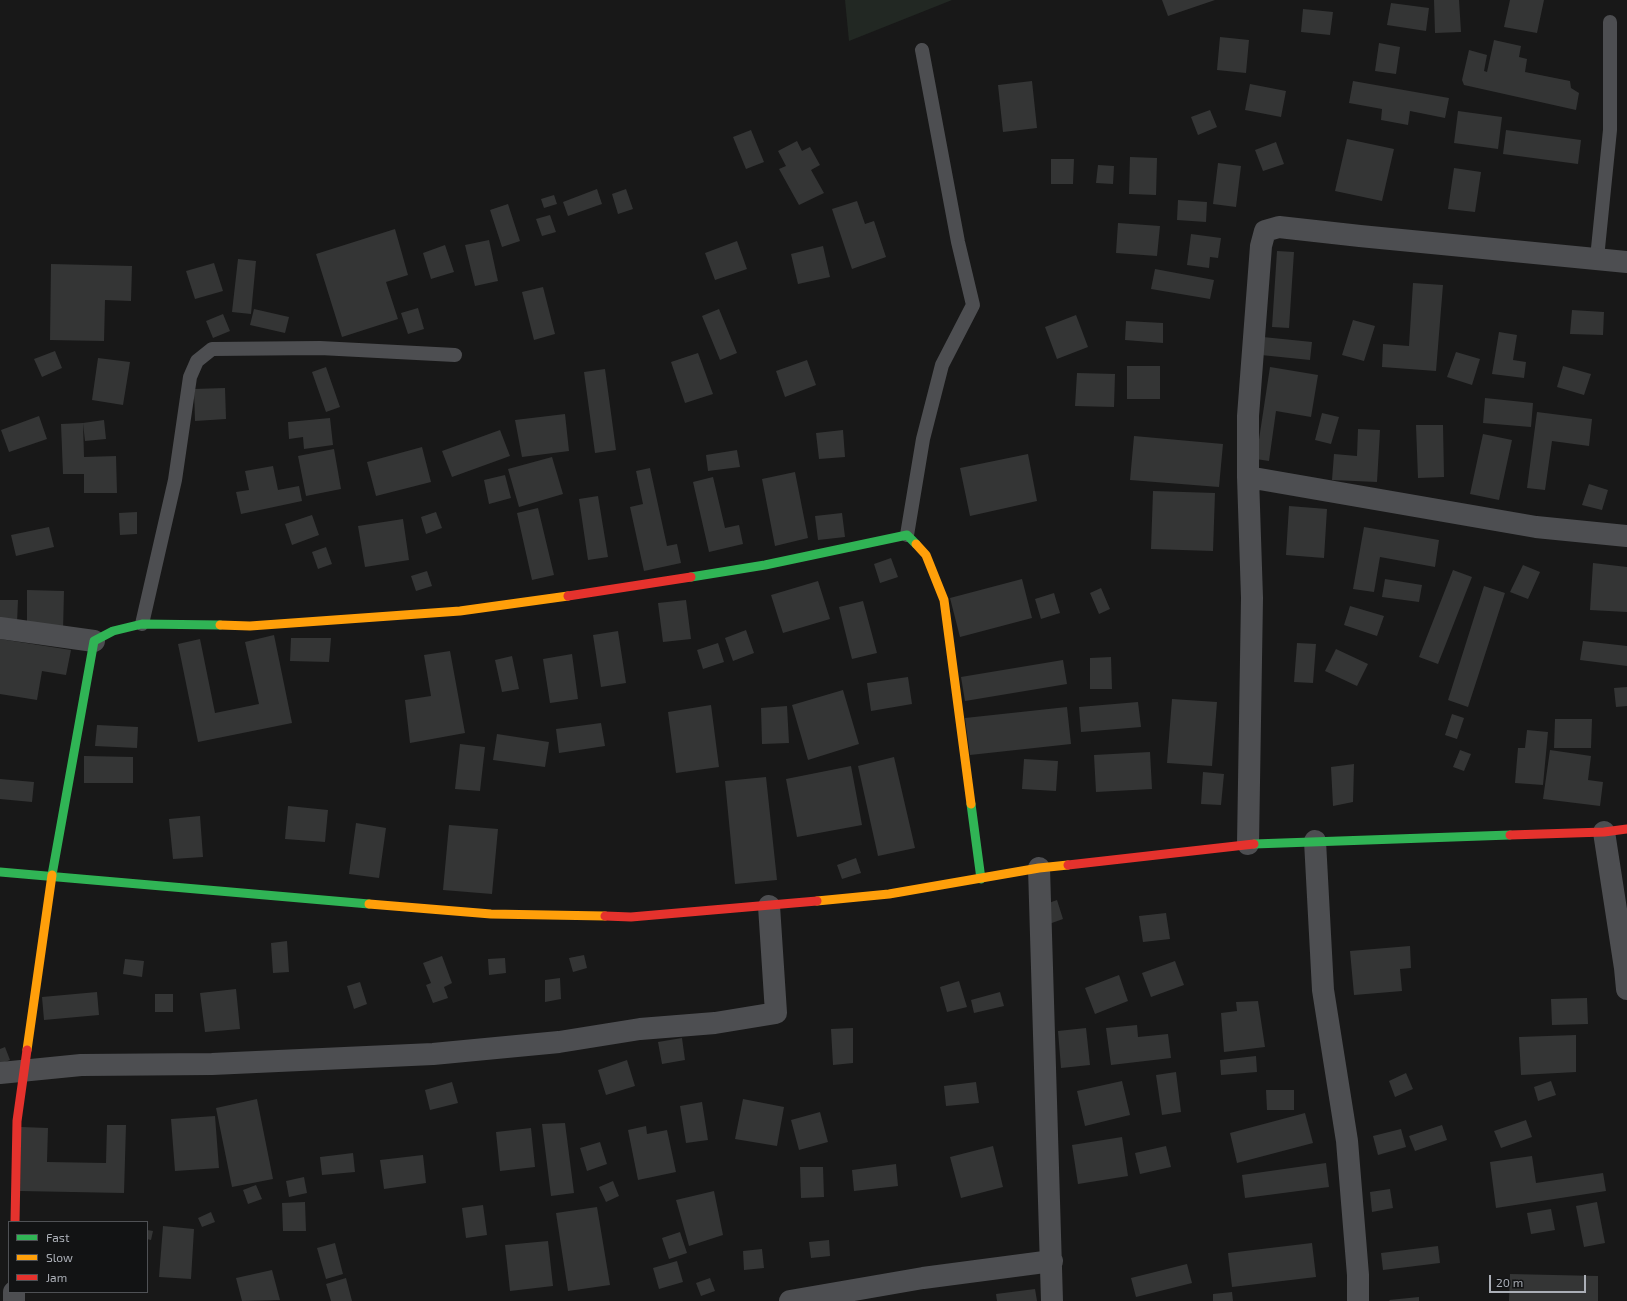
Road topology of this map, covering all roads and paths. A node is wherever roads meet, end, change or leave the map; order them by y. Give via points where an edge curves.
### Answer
1 (1610, 22) dead end
2 (922, 50) dead end
3 (1598, 258) junction
4 (1627, 262) edge
5 (455, 355) dead end
6 (1248, 477) junction
7 (907, 535) junction
8 (1627, 536) edge
9 (142, 624) junction
10 (0, 628) edge
11 (94, 641) junction
12 (1627, 829) edge
13 (1604, 832) junction
14 (1315, 841) junction
15 (1248, 844) junction
16 (1039, 868) junction
17 (0, 872) edge
18 (52, 876) junction
19 (981, 879) junction
20 (769, 906) junction
21 (1627, 990) edge
22 (24, 1070) junction
23 (0, 1073) edge
24 (15, 1221) edge
25 (1052, 1261) junction
26 (790, 1301) edge
27 (1052, 1301) edge
28 (1358, 1301) edge

1 - 3 lane via 1610,130
2 - 7 lane via 958,242 973,305 942,365 923,439
3 - 4 street
3 - 6 street via 1279,227 1265,231 1261,246 1248,416
5 - 9 lane via 320,348 212,348 197,361 190,378 174,480
6 - 8 street via 1536,527
6 - 15 street via 1252,598
7 - 9 street via 758,567 460,611 250,626
7 - 19 street via 926,556 944,600
9 - 11 street via 113,631
10 - 11 street
11 - 18 street
12 - 13 street
13 - 14 street
13 - 21 street
14 - 15 street
14 - 28 street via 1323,990 1347,1141
15 - 16 street
16 - 19 street
16 - 25 street
17 - 18 street
18 - 20 street via 491,914 631,916
18 - 22 street
19 - 20 street via 889,894
20 - 22 street via 776,1013 714,1023 640,1029 559,1042 433,1054 212,1064 81,1065
22 - 23 street
22 - 24 street via 17,1121
25 - 26 street via 923,1278
25 - 27 street

